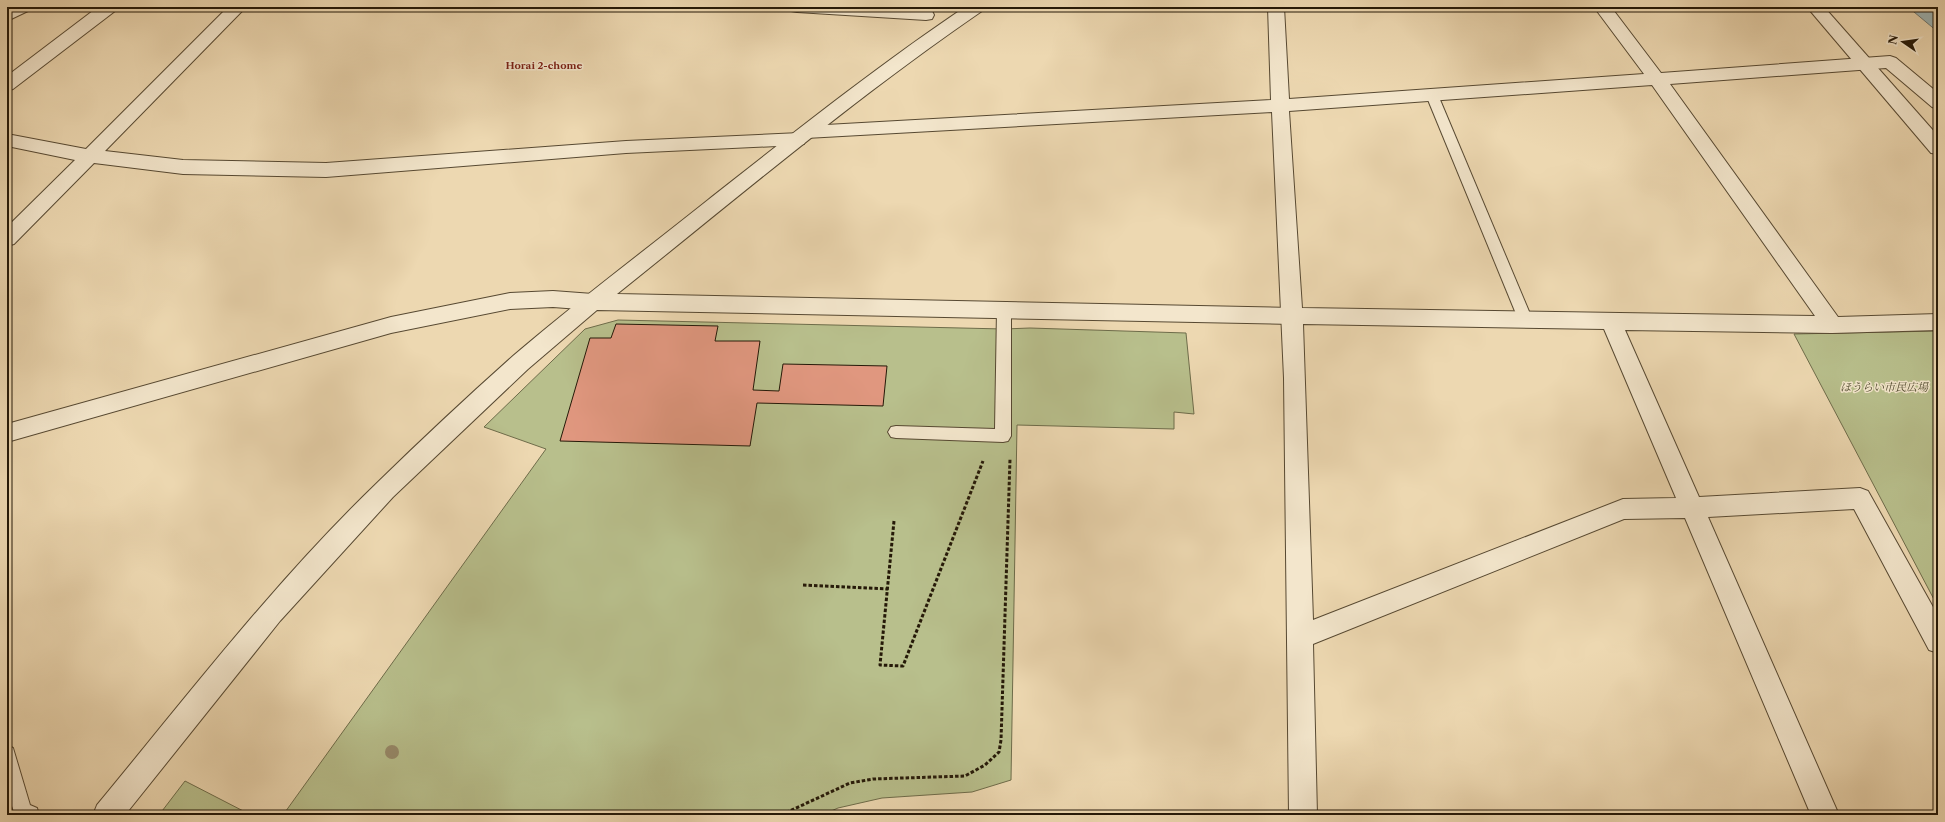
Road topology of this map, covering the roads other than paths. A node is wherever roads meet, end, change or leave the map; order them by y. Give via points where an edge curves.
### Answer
1 (26, 7) edge
2 (109, 7) edge
3 (238, 7) edge
4 (797, 7) edge
5 (976, 7) edge
6 (1276, 7) edge
7 (1602, 7) edge
8 (1815, 7) edge
9 (926, 11) edge
10 (7, 17) edge
11 (924, 42) junction
12 (1866, 64) junction
13 (1657, 80) junction
14 (7, 86) edge
15 (1432, 95) junction
16 (1938, 103) edge
17 (1279, 106) junction
18 (803, 136) junction
19 (7, 140) edge
20 (1938, 148) edge
21 (89, 156) junction
22 (7, 239) edge
23 (593, 302) junction
24 (1004, 310) junction
25 (1292, 316) junction
26 (1526, 321) junction
27 (1938, 322) edge
28 (1612, 323) junction
29 (1832, 325) junction
30 (896, 432) dead end
31 (7, 433) edge
32 (1693, 508) junction
33 (1301, 637) junction
34 (1938, 641) edge
35 (7, 754) edge
36 (30, 815) edge
37 (107, 815) edge
38 (1303, 815) edge
39 (1825, 815) edge

1 - 10 lane
2 - 14 street
3 - 21 street
4 - 9 street
5 - 11 street
6 - 17 street
7 - 13 street
8 - 12 street
9 - 11 street
11 - 18 street
12 - 13 street
12 - 16 street via 1890,62
12 - 20 street
13 - 15 street
13 - 29 street
15 - 17 street
15 - 26 lane
17 - 18 street via 933,124
17 - 25 street
18 - 21 street via 326,170 183,167
18 - 23 street
19 - 21 street
21 - 22 street
23 - 24 street
23 - 31 street via 553,299 510,301 391,325
23 - 37 street via 520,363 408,469 316,563 271,613
24 - 25 street
24 - 30 lane via 997,436
25 - 26 street
25 - 33 street
26 - 28 street
27 - 29 street
28 - 29 street
28 - 32 street
32 - 33 street via 1623,509
32 - 34 street via 1860,498
32 - 39 street
33 - 38 street
35 - 36 lane via 23,811

